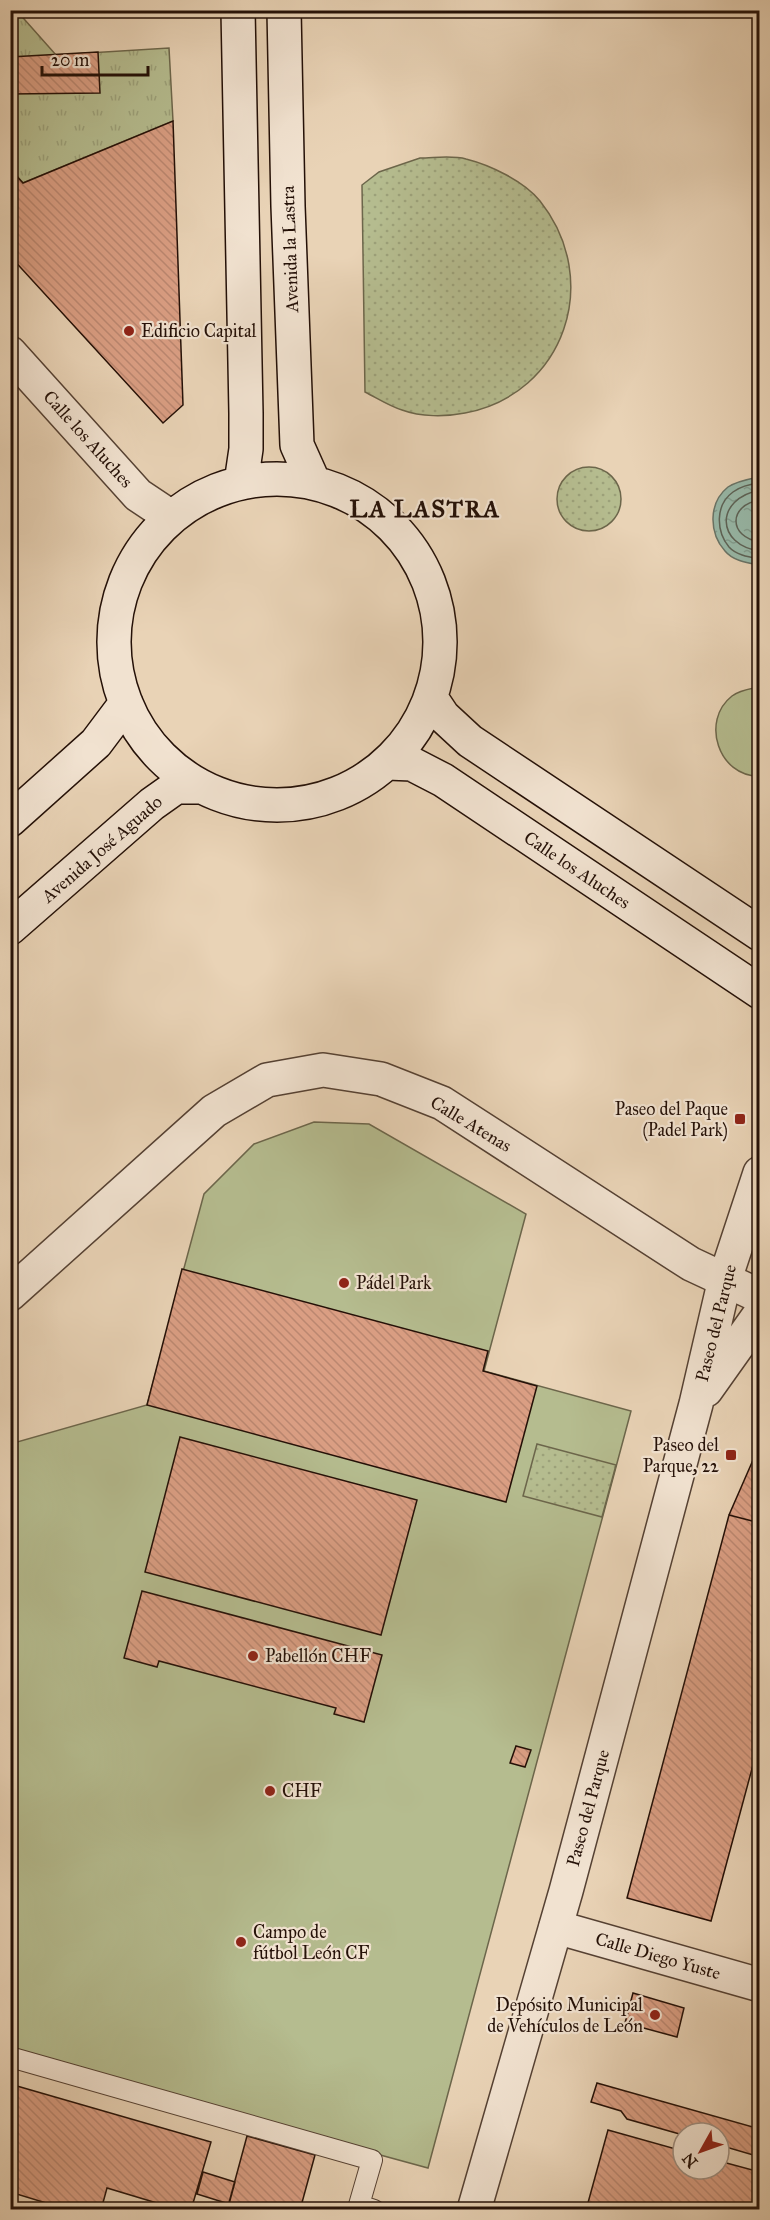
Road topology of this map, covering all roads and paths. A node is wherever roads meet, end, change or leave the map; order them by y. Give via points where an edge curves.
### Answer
1 (238, 10) edge
2 (284, 10) edge
3 (10, 353) edge
4 (242, 483) junction
5 (314, 483) junction
6 (171, 517) junction
7 (431, 699) junction
8 (126, 703) junction
9 (388, 763) junction
10 (201, 787) junction
11 (10, 820) edge
12 (10, 928) edge
13 (759, 934) edge
14 (759, 992) edge
15 (759, 1174) edge
16 (759, 1185) edge
17 (725, 1279) junction
18 (759, 1289) edge
19 (10, 1294) edge
20 (759, 1314) edge
21 (696, 1404) junction
22 (556, 1927) junction
23 (759, 1985) edge
24 (10, 2057) edge
25 (374, 2210) edge
26 (474, 2210) edge

1 - 4 main road via 246,413
2 - 5 main road, Avenida la Lastra via 297,445
3 - 6 main road, Calle los Aluches via 138,495
4 - 5 main road via 278,479
4 - 6 main road via 216,490
5 - 7 main road via 347,494 376,512 401,536 421,564 441,630 440,665
6 - 8 main road via 148,542 130,571 118,603 114,636 116,670
7 - 9 main road via 406,744
7 - 13 main road via 470,741
8 - 10 main road via 144,737 170,766
8 - 11 main road via 96,743
9 - 10 main road via 356,787 318,801 279,807 239,802
9 - 14 main road, Calle los Aluches via 411,764 443,780
10 - 12 main road, Avenida José Aguado via 176,788 152,804
15 - 16 main road
15 - 17 main road, Paseo del Parque
17 - 18 main road, Calle Atenas via 751,1292
17 - 19 main road, Calle Atenas via 692,1264 442,1103 381,1079 323,1070 267,1080 214,1111
17 - 21 main road, Paseo del Parque
20 - 21 main road, Paseo del Parque
21 - 22 main road, Paseo del Parque
22 - 23 main road, Calle Diego Yuste
22 - 26 main road, Paseo del Parque
24 - 25 lane via 372,2160 360,2205

